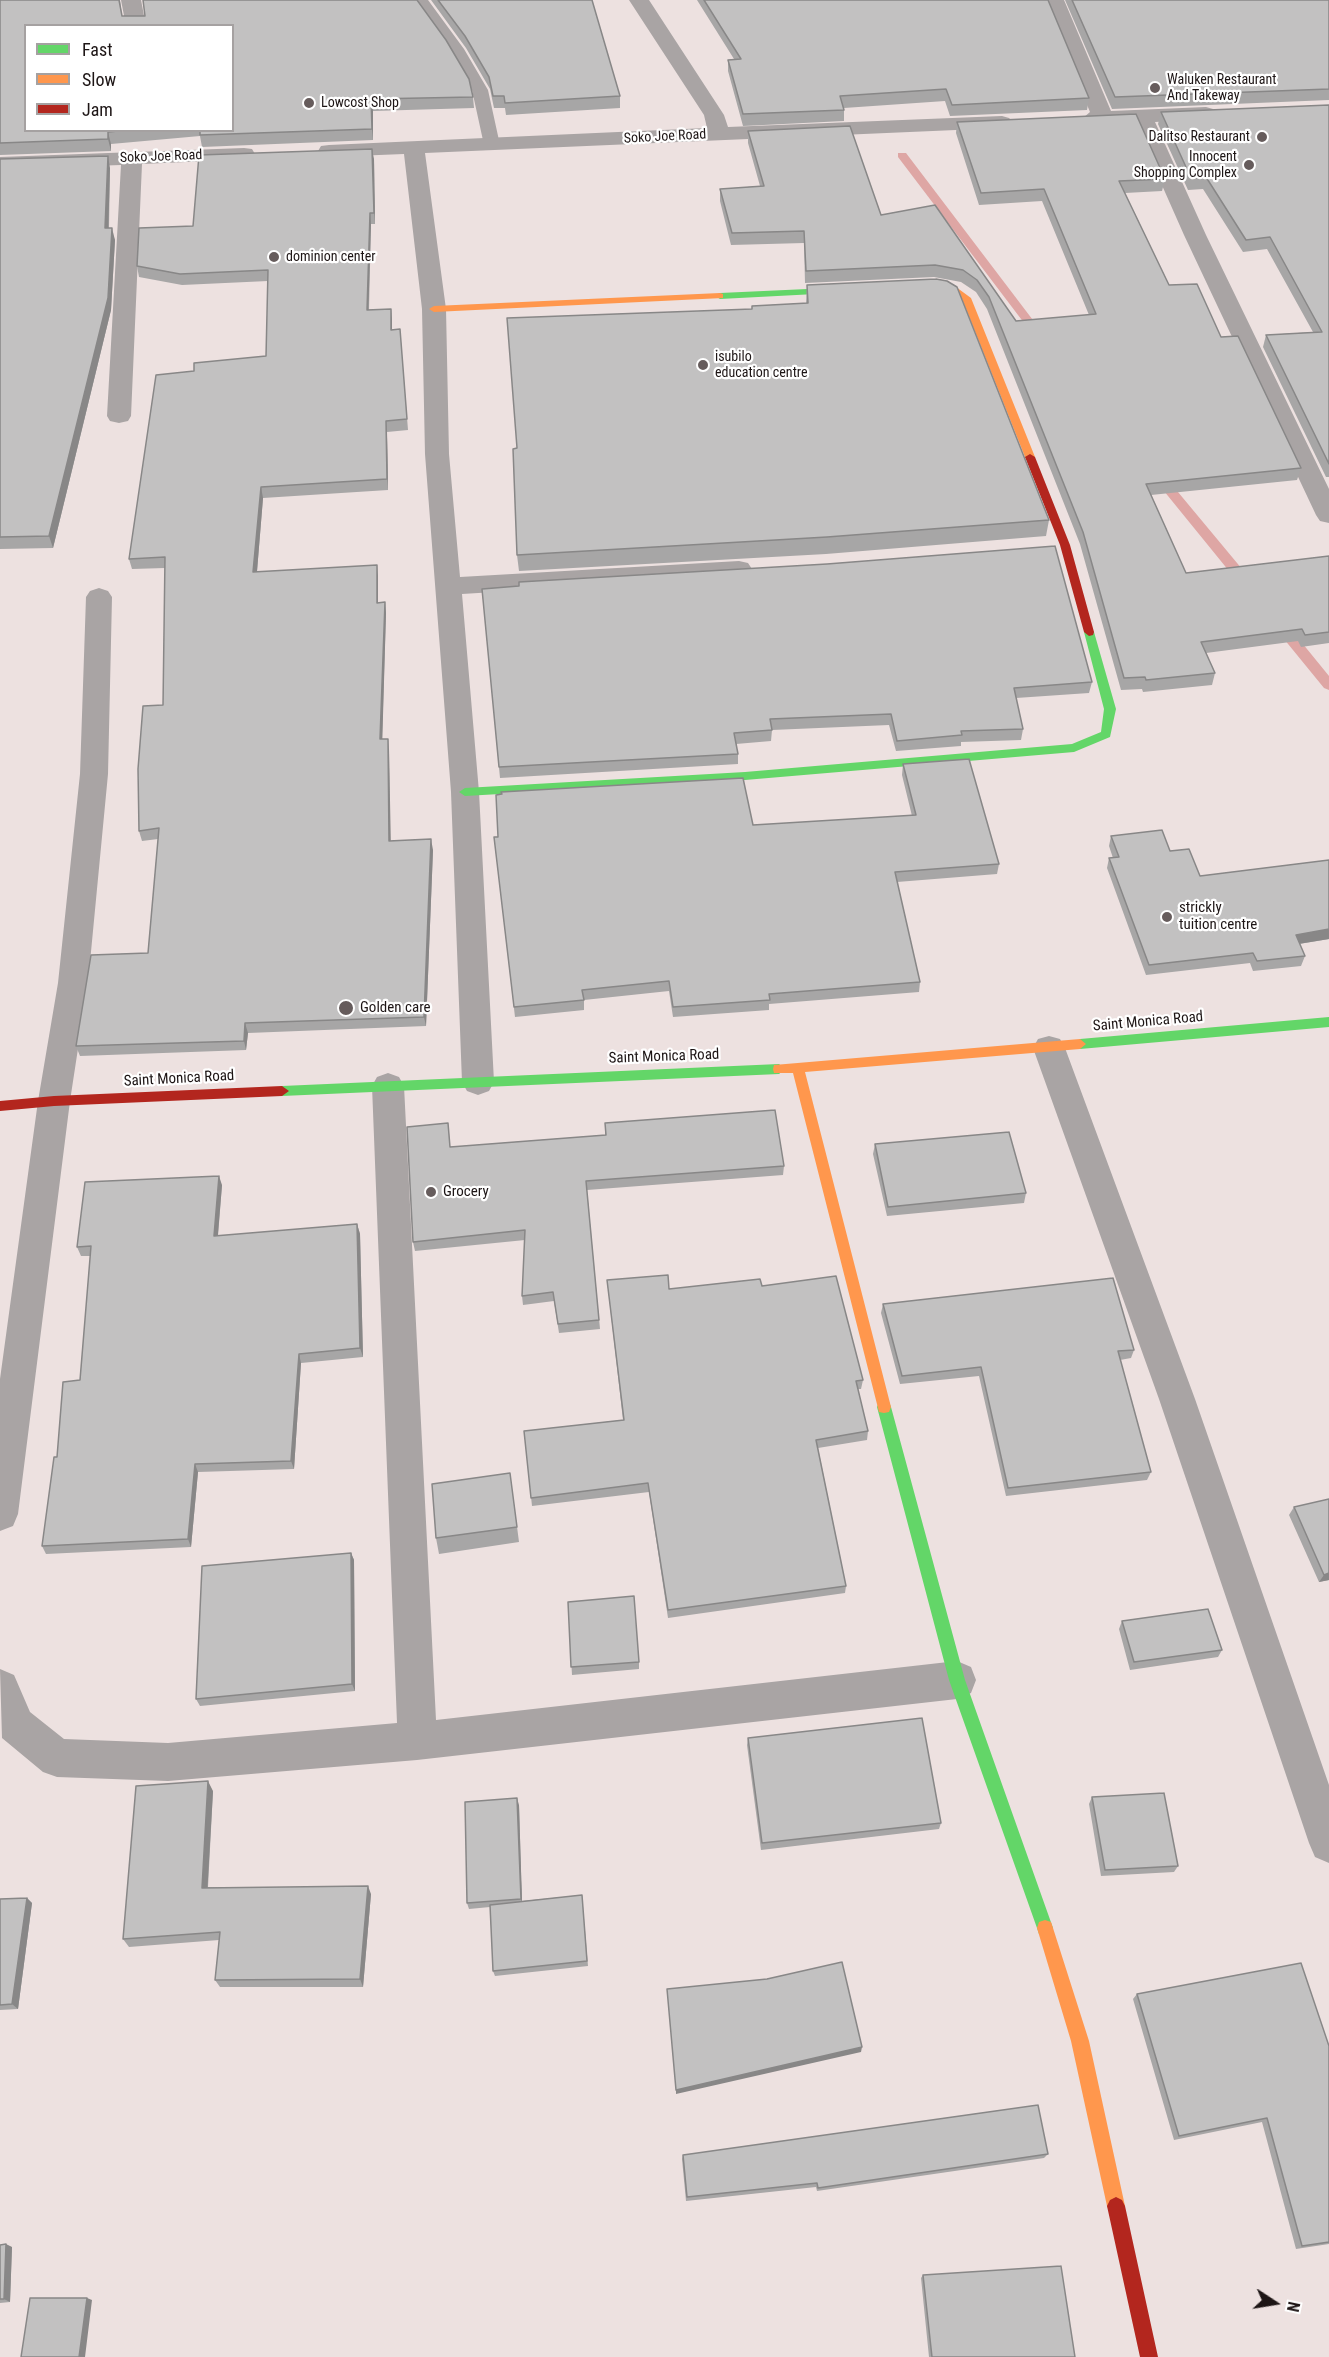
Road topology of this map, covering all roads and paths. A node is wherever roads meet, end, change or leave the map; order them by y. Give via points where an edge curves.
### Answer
1 (131, 0) edge
2 (420, 0) edge
3 (639, 0) edge
4 (1054, 0) edge
5 (136, 24) edge
6 (1224, 112) edge
7 (1142, 116) junction
8 (1103, 118) junction
9 (1068, 120) edge
10 (1021, 122) edge
11 (719, 134) junction
12 (492, 145) junction
13 (414, 148) junction
14 (144, 152) junction
15 (306, 152) edge
16 (270, 153) edge
17 (0, 163) edge
18 (898, 288) edge
19 (862, 289) edge
20 (434, 309) junction
21 (119, 416) dead end
22 (1329, 515) edge
23 (767, 567) edge
24 (448, 586) junction
25 (99, 597) dead end
26 (465, 792) junction
27 (1329, 1022) edge
28 (1049, 1048) junction
29 (798, 1068) junction
30 (478, 1082) junction
31 (388, 1086) junction
32 (54, 1101) junction
33 (0, 1106) edge
34 (0, 1514) edge
35 (957, 1680) junction
36 (0, 1688) edge
37 (417, 1741) junction
38 (1329, 1844) edge
39 (1149, 2357) edge

1 - 5 street
2 - 12 lane via 480,90
3 - 11 street via 714,115
4 - 8 street
6 - 7 street
7 - 8 street
7 - 22 street
8 - 9 street
10 - 11 street, Soko Joe Road
11 - 12 street, Soko Joe Road
12 - 13 street, Soko Joe Road
13 - 15 street, Soko Joe Road
13 - 20 street
14 - 16 street, Soko Joe Road
14 - 17 street, Soko Joe Road
14 - 21 street
18 - 26 street via 953,289 966,298 1110,709 1106,734 1074,748 745,776
19 - 20 street
20 - 24 street via 437,454
23 - 24 street
24 - 26 street
25 - 32 street via 94,774 73,983
26 - 30 street
27 - 28 street, Saint Monica Road
28 - 29 street, Saint Monica Road
28 - 38 street via 1177,1399
29 - 30 street, Saint Monica Road
29 - 35 street
30 - 31 street, Saint Monica Road
31 - 32 street, Saint Monica Road
31 - 37 street
32 - 33 street, Saint Monica Road
32 - 34 street
35 - 37 street
35 - 39 street via 1040,1911 1080,2041
36 - 37 street via 16,1725 57,1758 168,1762

